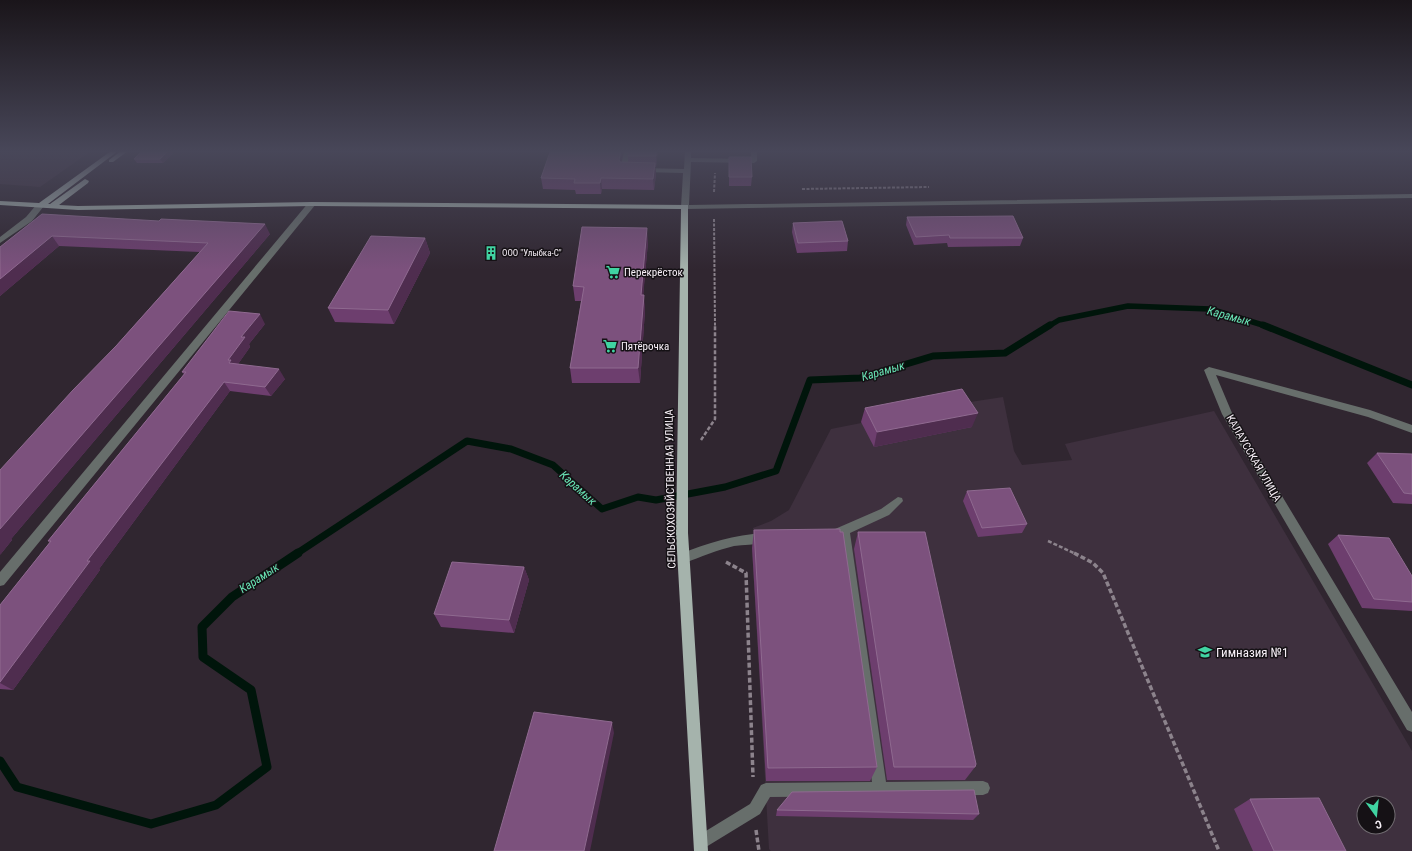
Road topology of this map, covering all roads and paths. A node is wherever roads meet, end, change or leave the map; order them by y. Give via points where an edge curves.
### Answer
1 (61, 191) edge
2 (73, 191) edge
3 (686, 191) edge
4 (714, 191) edge
5 (0, 198) edge
6 (1410, 198) edge
7 (0, 203) edge
8 (43, 204) junction
9 (55, 204) junction
10 (312, 204) junction
11 (685, 206) junction
12 (714, 206) junction
13 (29, 219) junction
14 (0, 241) edge
15 (1412, 429) edge
16 (700, 442) dead end
17 (898, 502) dead end
18 (844, 532) junction
19 (831, 534) edge
20 (782, 537) edge
21 (1048, 541) dead end
22 (702, 550) junction
23 (684, 558) junction
24 (0, 581) edge
25 (1412, 725) edge
26 (983, 788) dead end
27 (880, 789) junction
28 (755, 809) junction
29 (701, 846) edge
30 (759, 851) edge
31 (1219, 851) edge

1 - 8 main road
2 - 9 main road
3 - 11 street, СЕЛЬСКОХОЗЯЙСТВЕННАЯ УЛИЦА
4 - 12 path
5 - 8 main road
6 - 12 street
7 - 8 main road
8 - 9 main road
8 - 13 street
9 - 10 main road via 78,208
9 - 13 street
10 - 11 main road
10 - 24 street
11 - 12 street
11 - 23 main road, СЕЛЬСКОХОЗЯЙСТВЕННАЯ УЛИЦА via 682,442
12 - 16 path via 715,419
13 - 14 street
15 - 25 street, КАЛАУССКАЯ УЛИЦА via 1370,414 1209,370 1228,414
17 - 18 street via 886,512
18 - 19 street
18 - 27 street
20 - 22 street via 745,538
21 - 31 path via 1093,563 1104,573
22 - 23 street
22 - 28 path via 746,573
23 - 29 main road, СЕЛЬСКОХОЗЯЙСТВЕННАЯ УЛИЦА
26 - 27 street
27 - 28 street via 766,790
28 - 29 street
28 - 30 path

